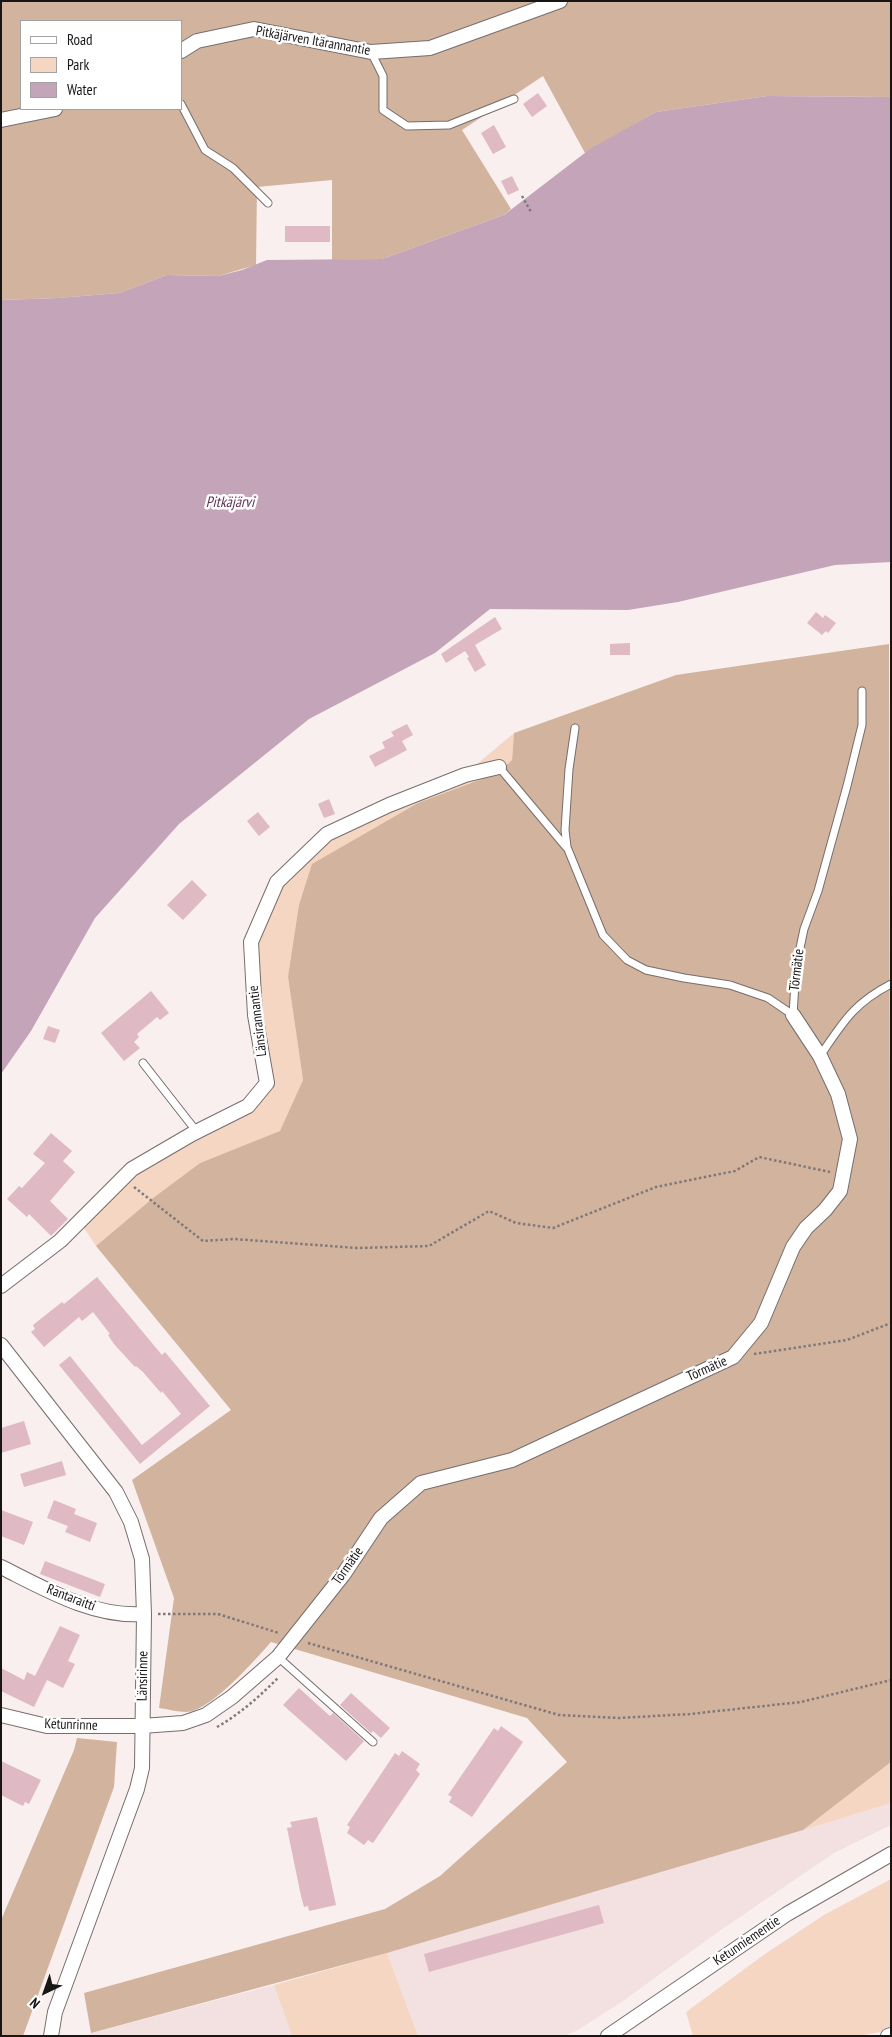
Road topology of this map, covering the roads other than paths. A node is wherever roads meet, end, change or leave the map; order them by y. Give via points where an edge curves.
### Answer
1 (560, 1) edge
2 (182, 50) edge
3 (371, 52) junction
4 (514, 99) dead end
5 (182, 106) edge
6 (50, 110) edge
7 (1, 120) edge
8 (268, 203) dead end
9 (862, 691) dead end
10 (575, 728) dead end
11 (499, 767) joint
12 (567, 847) junction
13 (891, 984) edge
14 (793, 1015) junction
15 (820, 1056) junction
16 (143, 1063) dead end
17 (198, 1132) junction
18 (1, 1286) edge
19 (1, 1346) edge
20 (1, 1567) edge
21 (144, 1614) junction
22 (278, 1657) junction
23 (1, 1715) edge
24 (142, 1726) junction
25 (373, 1742) dead end
26 (891, 1854) edge
27 (51, 2036) edge
28 (608, 2036) edge

1 - 3 street, Pitkäjärven Itärannantie via 430,48
2 - 3 street, Pitkäjärven Itärannantie via 197,41 254,29
3 - 4 lane via 382,76 382,110 407,126 449,125
5 - 8 lane via 205,150 233,168
6 - 7 street
9 - 14 lane, Törmätie via 862,725 848,786 804,929 796,967
10 - 12 lane via 568,778
11 - 12 lane
11 - 17 street, Länsirannantie via 464,775 327,834 277,882 251,942 255,1015 267,1084 248,1106
12 - 14 lane via 603,936 627,960 646,970 730,985 761,995
13 - 15 lane via 872,994 848,1014
14 - 15 street, Törmätie
15 - 22 street, Törmätie via 838,1094 850,1139 840,1191 792,1247 760,1323 733,1357 512,1460 421,1483 381,1518 343,1575
16 - 17 lane
17 - 18 street, Länsirannantie via 132,1169 60,1241
19 - 21 street, Länsirinne via 120,1500 131,1522 142,1559
20 - 21 street, Rantaraitti via 52,1592 100,1609
21 - 24 street, Länsirinne
22 - 24 street, Törmätie via 206,1715 183,1724
22 - 25 lane
23 - 24 street, Ketunrinne via 47,1726
24 - 27 street, Länsirinne via 142,1768 137,1789 55,2012
26 - 28 street, Ketunniementie via 787,1914

